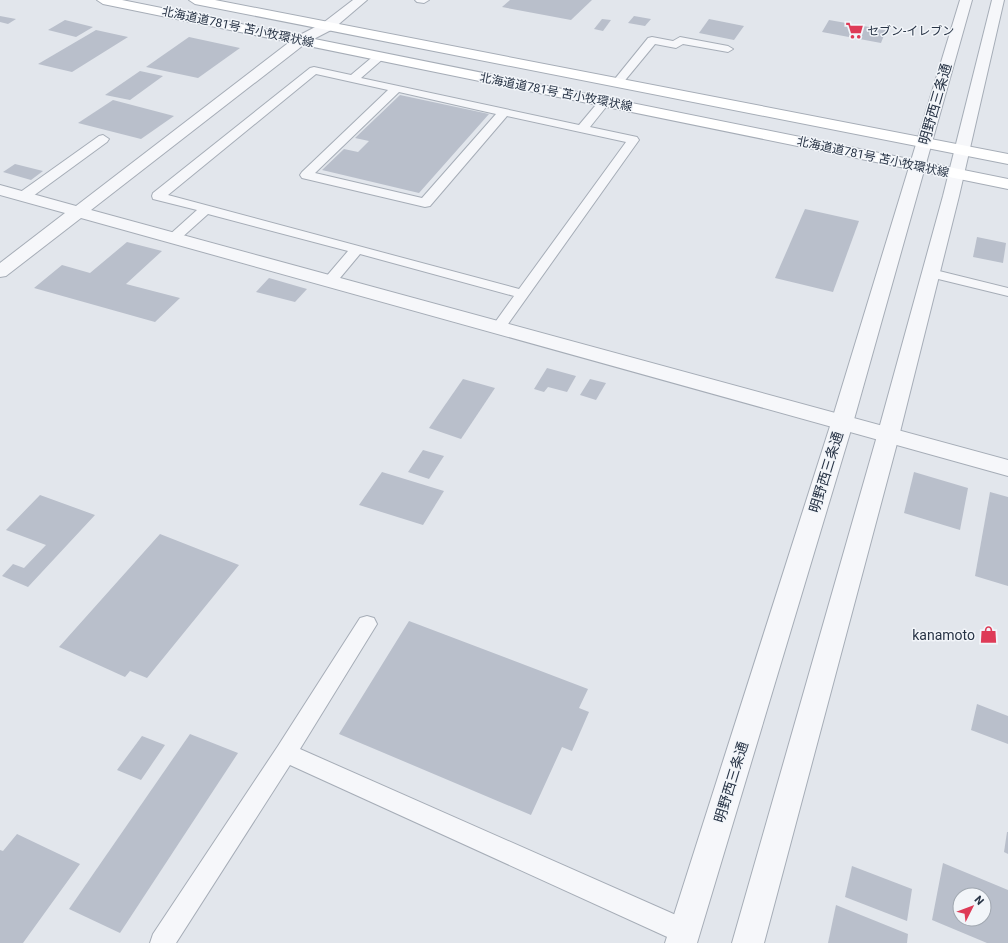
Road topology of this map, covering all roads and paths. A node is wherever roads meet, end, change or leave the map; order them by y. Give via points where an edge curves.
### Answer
1 (103, 0) edge
2 (195, 0) edge
3 (361, 0) edge
4 (420, 0) edge
5 (424, 0) edge
6 (966, 0) edge
7 (998, 0) edge
8 (328, 26) junction
9 (301, 40) junction
10 (728, 49) dead end
11 (380, 56) junction
12 (353, 79) junction
13 (618, 82) junction
14 (397, 88) junction
15 (604, 102) junction
16 (504, 112) junction
17 (582, 129) junction
18 (103, 139) dead end
19 (925, 142) junction
20 (961, 149) junction
21 (1008, 158) edge
22 (917, 166) junction
23 (956, 174) junction
24 (1008, 184) edge
25 (0, 190) edge
26 (24, 196) junction
27 (206, 209) junction
28 (78, 211) junction
29 (174, 238) junction
30 (357, 249) junction
31 (0, 272) edge
32 (931, 274) junction
33 (330, 281) junction
34 (1008, 292) edge
35 (522, 294) junction
36 (498, 328) junction
37 (842, 423) junction
38 (888, 436) junction
39 (1008, 468) edge
40 (367, 624) dead end
41 (286, 753) junction
42 (683, 937) edge
43 (162, 943) edge
44 (748, 943) edge

1 - 9 main road, 北海道道781号 苫小牧環状線
2 - 8 main road, 北海道道781号 苫小牧環状線
3 - 8 street
4 - 5 lane
6 - 19 street, 明野西三条通
7 - 20 street
8 - 9 street
8 - 13 main road, 北海道道781号 苫小牧環状線
9 - 11 main road, 北海道道781号 苫小牧環状線
9 - 28 street
10 - 13 lane via 680,40 676,44 652,40
11 - 12 lane
11 - 15 main road, 北海道道781号 苫小牧環状線
12 - 14 lane
12 - 27 lane via 314,70 158,196
13 - 19 main road, 北海道道781号 苫小牧環状線
14 - 16 lane
14 - 16 lane via 306,175 425,203
15 - 17 lane
15 - 22 main road, 北海道道781号 苫小牧環状線
16 - 17 lane
17 - 35 lane via 633,140
18 - 26 lane
19 - 20 main road, 北海道道781号 苫小牧環状線
19 - 22 street, 明野西三条通
20 - 21 main road, 北海道道781号 苫小牧環状線
20 - 23 street
22 - 23 main road, 北海道道781号 苫小牧環状線
22 - 37 street, 明野西三条通
23 - 24 main road, 北海道道781号 苫小牧環状線
23 - 32 street
25 - 26 street
26 - 28 street
27 - 29 lane
27 - 30 lane
28 - 29 street
28 - 31 street
29 - 33 street
30 - 33 lane
30 - 35 lane
32 - 34 lane
32 - 38 street
33 - 36 street
35 - 36 lane
36 - 37 street
37 - 38 street
37 - 42 street, 明野西三条通
38 - 39 street
38 - 44 street
40 - 41 lane
41 - 42 lane
41 - 43 lane

